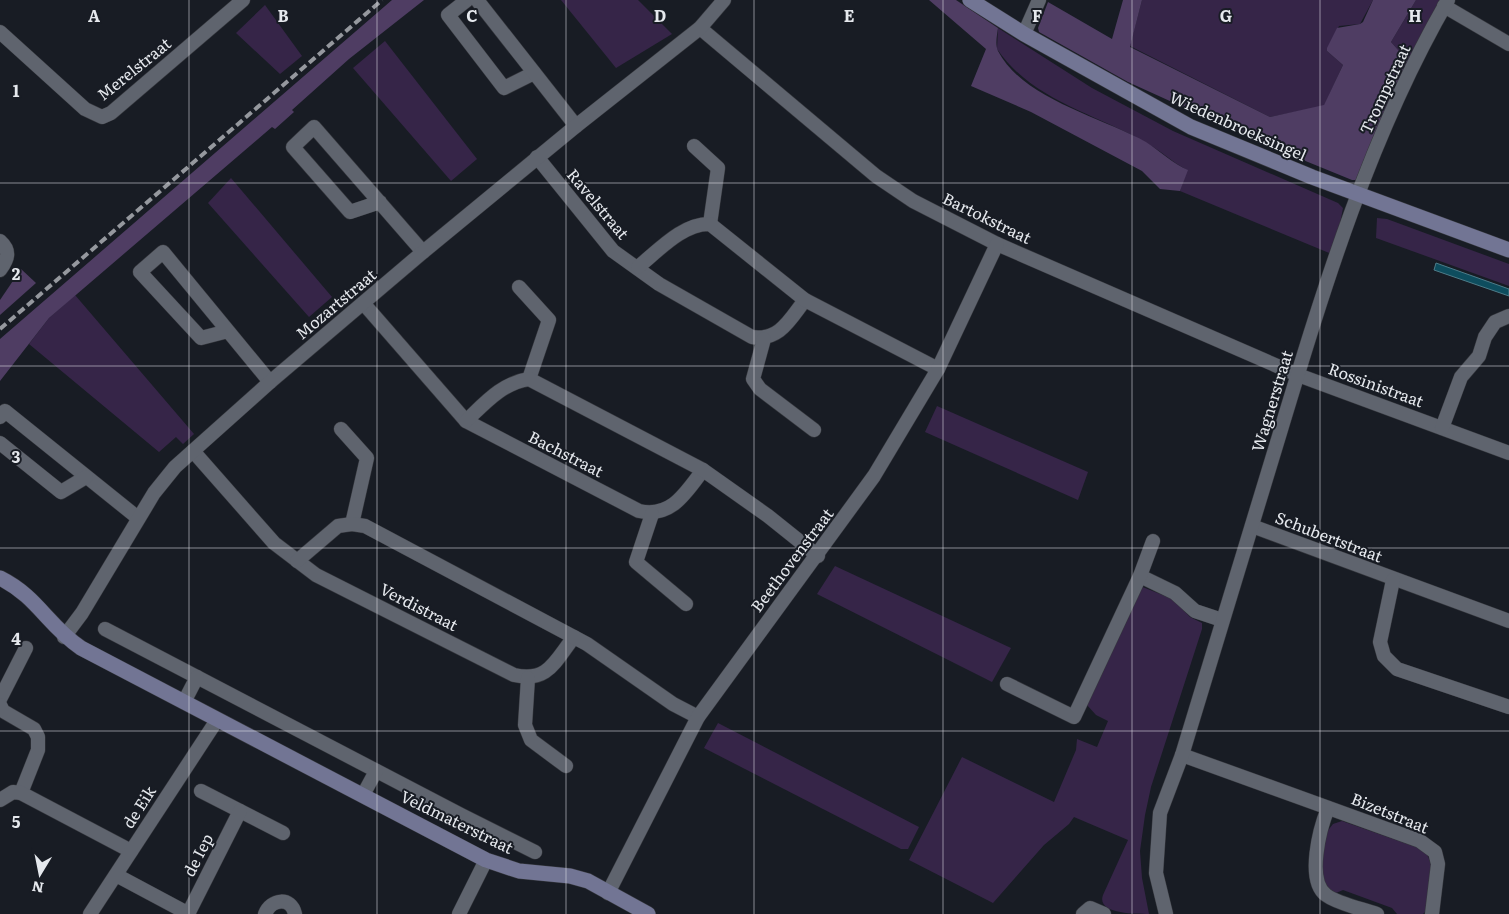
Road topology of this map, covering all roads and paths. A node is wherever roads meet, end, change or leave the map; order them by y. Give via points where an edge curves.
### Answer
1 (244, 0) edge
2 (466, 0) edge
3 (477, 0) edge
4 (724, 0) edge
5 (970, 0) edge
6 (1039, 0) edge
7 (1446, 3) edge
8 (700, 28) junction
9 (0, 32) edge
10 (1024, 34) junction
11 (1509, 44) edge
12 (534, 73) junction
13 (576, 126) junction
14 (694, 146) dead end
15 (537, 157) junction
16 (1358, 194) junction
17 (380, 202) junction
18 (710, 224) junction
19 (0, 241) edge
20 (998, 244) junction
21 (1509, 250) edge
22 (423, 252) junction
23 (638, 267) junction
24 (0, 270) edge
25 (519, 288) dead end
26 (805, 300) junction
27 (364, 304) junction
28 (1509, 316) edge
29 (228, 331) junction
30 (764, 339) junction
31 (938, 369) junction
32 (1298, 375) junction
33 (529, 379) junction
34 (270, 382) junction
35 (0, 417) edge
36 (466, 421) junction
37 (1442, 428) junction
38 (341, 429) dead end
39 (814, 430) dead end
40 (0, 443) edge
41 (193, 450) junction
42 (1509, 453) edge
43 (703, 470) junction
44 (86, 477) junction
45 (652, 514) junction
46 (138, 518) junction
47 (352, 524) junction
48 (1252, 526) junction
49 (1154, 540) dead end
50 (818, 556) junction
51 (297, 561) junction
52 (1140, 576) junction
53 (0, 578) edge
54 (1393, 580) junction
55 (686, 604) dead end
56 (1222, 620) junction
57 (1509, 621) edge
58 (105, 629) dead end
59 (64, 636) junction
60 (574, 637) junction
61 (26, 648) dead end
62 (198, 677) junction
63 (528, 678) junction
64 (1007, 684) dead end
65 (3, 685) edge
66 (0, 699) edge
67 (184, 702) junction
68 (0, 705) edge
69 (1509, 707) edge
70 (698, 717) junction
71 (217, 720) junction
72 (1182, 755) junction
73 (566, 766) dead end
74 (376, 771) junction
75 (201, 791) dead end
76 (21, 793) junction
77 (363, 796) junction
78 (0, 800) edge
79 (1328, 808) junction
80 (240, 811) junction
81 (284, 833) dead end
82 (131, 851) junction
83 (535, 852) dead end
84 (486, 860) junction
85 (116, 875) junction
86 (608, 893) junction
87 (90, 914) edge
88 (189, 914) edge
89 (266, 914) edge
90 (295, 914) edge
91 (459, 914) edge
92 (648, 914) edge
93 (1083, 914) edge
94 (1104, 914) edge
95 (1166, 914) edge
96 (1377, 914) edge
97 (1432, 914) edge

1 - 9 street, Merelstraat via 111,114 102,117 85,109
2 - 12 street via 448,15 504,88
3 - 12 street
4 - 8 street, Mozartstraat
5 - 10 street, Wiedenbroeksingel
6 - 10 street
7 - 11 street
7 - 16 street, Trompstraat via 1392,112
8 - 13 street, Mozartstraat
8 - 20 street, Bartokstraat via 876,176 913,201
10 - 16 street, Wiedenbroeksingel via 1191,128
12 - 13 street
13 - 15 street, Mozartstraat
14 - 18 street via 718,168
15 - 22 street, Mozartstraat
15 - 23 street, Ravelstraat via 613,251
16 - 21 street, Wiedenbroeksingel
16 - 32 street, Wagnerstraat
17 - 17 street via 350,212 293,147 314,127
17 - 22 street
18 - 23 street via 688,228
18 - 26 street
19 - 24 street via 8,254
20 - 31 street, Beethovenstraat
20 - 32 street, Bartokstraat
22 - 27 street, Mozartstraat
23 - 30 street, Ravelstraat via 659,284 752,337
25 - 33 street via 549,320
26 - 30 street via 778,332
26 - 31 street
27 - 34 street, Mozartstraat
27 - 36 street, Bachstraat
28 - 37 street via 1495,322 1485,337 1479,356 1461,377
29 - 29 street via 201,338 140,272 163,252
29 - 34 street
30 - 39 street via 753,379 760,389
31 - 50 street, Beethovenstraat via 874,476
32 - 37 street, Rossinistraat
32 - 48 street, Wagnerstraat
33 - 36 street via 515,381 499,391
33 - 43 street
34 - 41 street, Mozartstraat
35 - 44 street via 6,411
36 - 45 street, Bachstraat via 639,511
37 - 42 street, Rossinistraat
38 - 47 street via 367,458
40 - 44 street via 61,492
41 - 46 street, Mozartstraat via 159,486
41 - 51 street, Verdistraat via 274,543
43 - 45 street via 667,510
43 - 50 street
44 - 46 street
45 - 55 street via 636,562
46 - 59 street, Mozartstraat via 82,613
47 - 51 street via 338,526
47 - 60 street via 365,526
48 - 54 street, Schubertstraat
48 - 56 street, Wagnerstraat
49 - 52 street
50 - 70 street, Beethovenstraat
51 - 63 street, Verdistraat via 316,575 462,649 514,675
52 - 56 street via 1175,593 1195,611
52 - 64 street via 1074,717
53 - 59 street, Veldmaterstraat via 26,593
54 - 57 street, Schubertstraat
54 - 69 street, Schubertstraat via 1380,642 1384,656 1397,669
56 - 72 street, Wagnerstraat
58 - 62 street, Veldmaterstraat
59 - 67 street, Veldmaterstraat
60 - 63 street via 550,668 540,676
60 - 70 street via 673,704
61 - 65 street
62 - 67 street
62 - 74 street, Veldmaterstraat
63 - 73 street via 525,725 531,740
65 - 66 street
67 - 71 street, Veldmaterstraat
68 - 76 street via 3,711 34,729 38,737 38,750
70 - 86 street, Beethovenstraat
71 - 77 street, Veldmaterstraat
71 - 82 street, de Eik
72 - 79 street, Bizetstraat
72 - 95 street, Wagnerstraat via 1160,813 1156,873
74 - 77 street
74 - 83 street, Veldmaterstraat
75 - 80 street
76 - 78 street via 13,792
76 - 82 street
77 - 84 street, Veldmaterstraat
79 - 96 street, Bizetstraat via 1315,872 1318,886 1327,896
79 - 97 street, Bizetstraat via 1420,841 1435,852 1438,864
80 - 81 street
80 - 88 street, de Iep
82 - 85 street, de Eik
84 - 86 street, Veldmaterstraat via 519,871 570,876 588,881
84 - 91 street
85 - 87 street, de Eik
85 - 88 street, de Iep
86 - 92 street, Veldmaterstraat
89 - 90 street via 269,906 276,901 284,901 291,905
93 - 94 street via 1090,908

